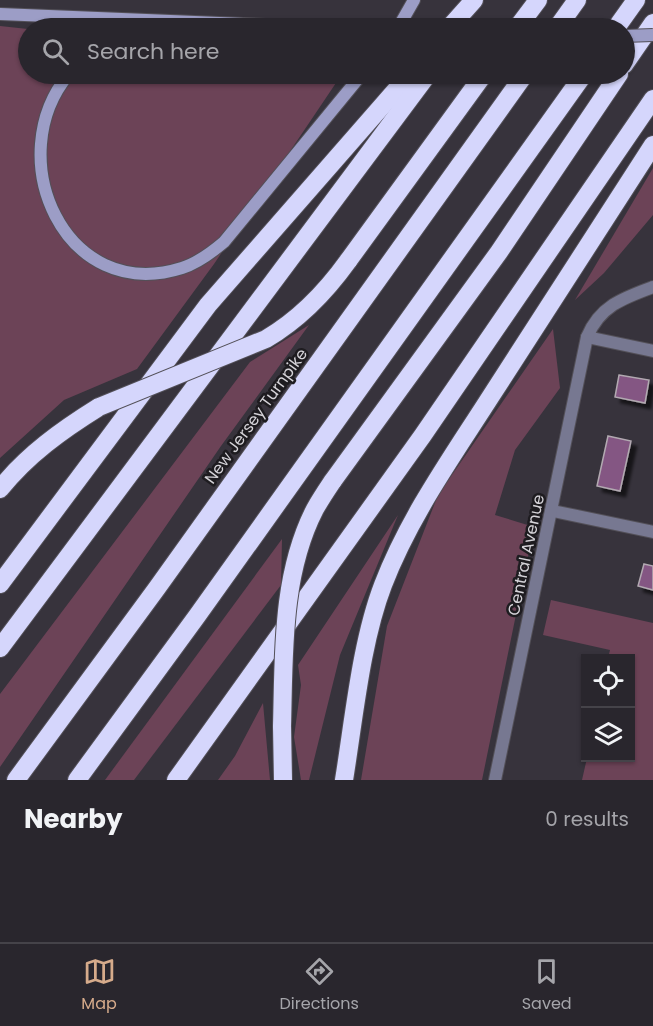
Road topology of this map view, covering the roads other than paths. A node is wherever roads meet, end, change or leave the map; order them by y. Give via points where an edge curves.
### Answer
1 (414, 0) edge
2 (474, 0) edge
3 (482, 0) edge
4 (538, 0) edge
5 (577, 0) edge
6 (636, 0) edge
7 (0, 14) edge
8 (97, 18) edge
9 (404, 18) edge
10 (458, 18) edge
11 (468, 18) edge
12 (524, 18) edge
13 (564, 18) edge
14 (623, 18) edge
15 (653, 23) edge
16 (653, 35) edge
17 (635, 36) edge
18 (635, 49) edge
19 (60, 84) edge
20 (354, 84) edge
21 (401, 84) edge
22 (421, 84) edge
23 (477, 84) edge
24 (518, 84) edge
25 (577, 84) edge
26 (612, 84) edge
27 (653, 99) edge
28 (653, 145) edge
29 (653, 287) edge
30 (587, 337) junction
31 (653, 351) edge
32 (0, 489) edge
33 (553, 511) junction
34 (653, 532) edge
35 (0, 584) edge
36 (0, 648) edge
37 (16, 780) edge
38 (76, 780) edge
39 (176, 780) edge
40 (283, 780) edge
41 (344, 780) edge
42 (495, 780) edge

1 - 9 main road
2 - 10 highway
3 - 11 highway
4 - 12 highway
5 - 13 highway
6 - 14 highway
7 - 8 main road
15 - 18 highway
16 - 17 main road, bridge
19 - 20 main road via 48,98 32,139 33,181 49,222 81,254 106,268 159,273 205,258 224,242
21 - 35 highway via 208,305
22 - 36 highway
23 - 32 highway, bridge via 332,283 310,307 266,339 99,407 54,436
24 - 37 highway, New Jersey Turnpike
25 - 38 highway
26 - 40 highway, bridge via 315,508 304,535 288,603
27 - 39 highway via 416,445
28 - 41 highway via 456,450 398,550 382,586 372,624
29 - 30 street via 614,304 593,324
30 - 31 street
30 - 33 street, Central Avenue
33 - 34 street
33 - 42 street, Central Avenue

